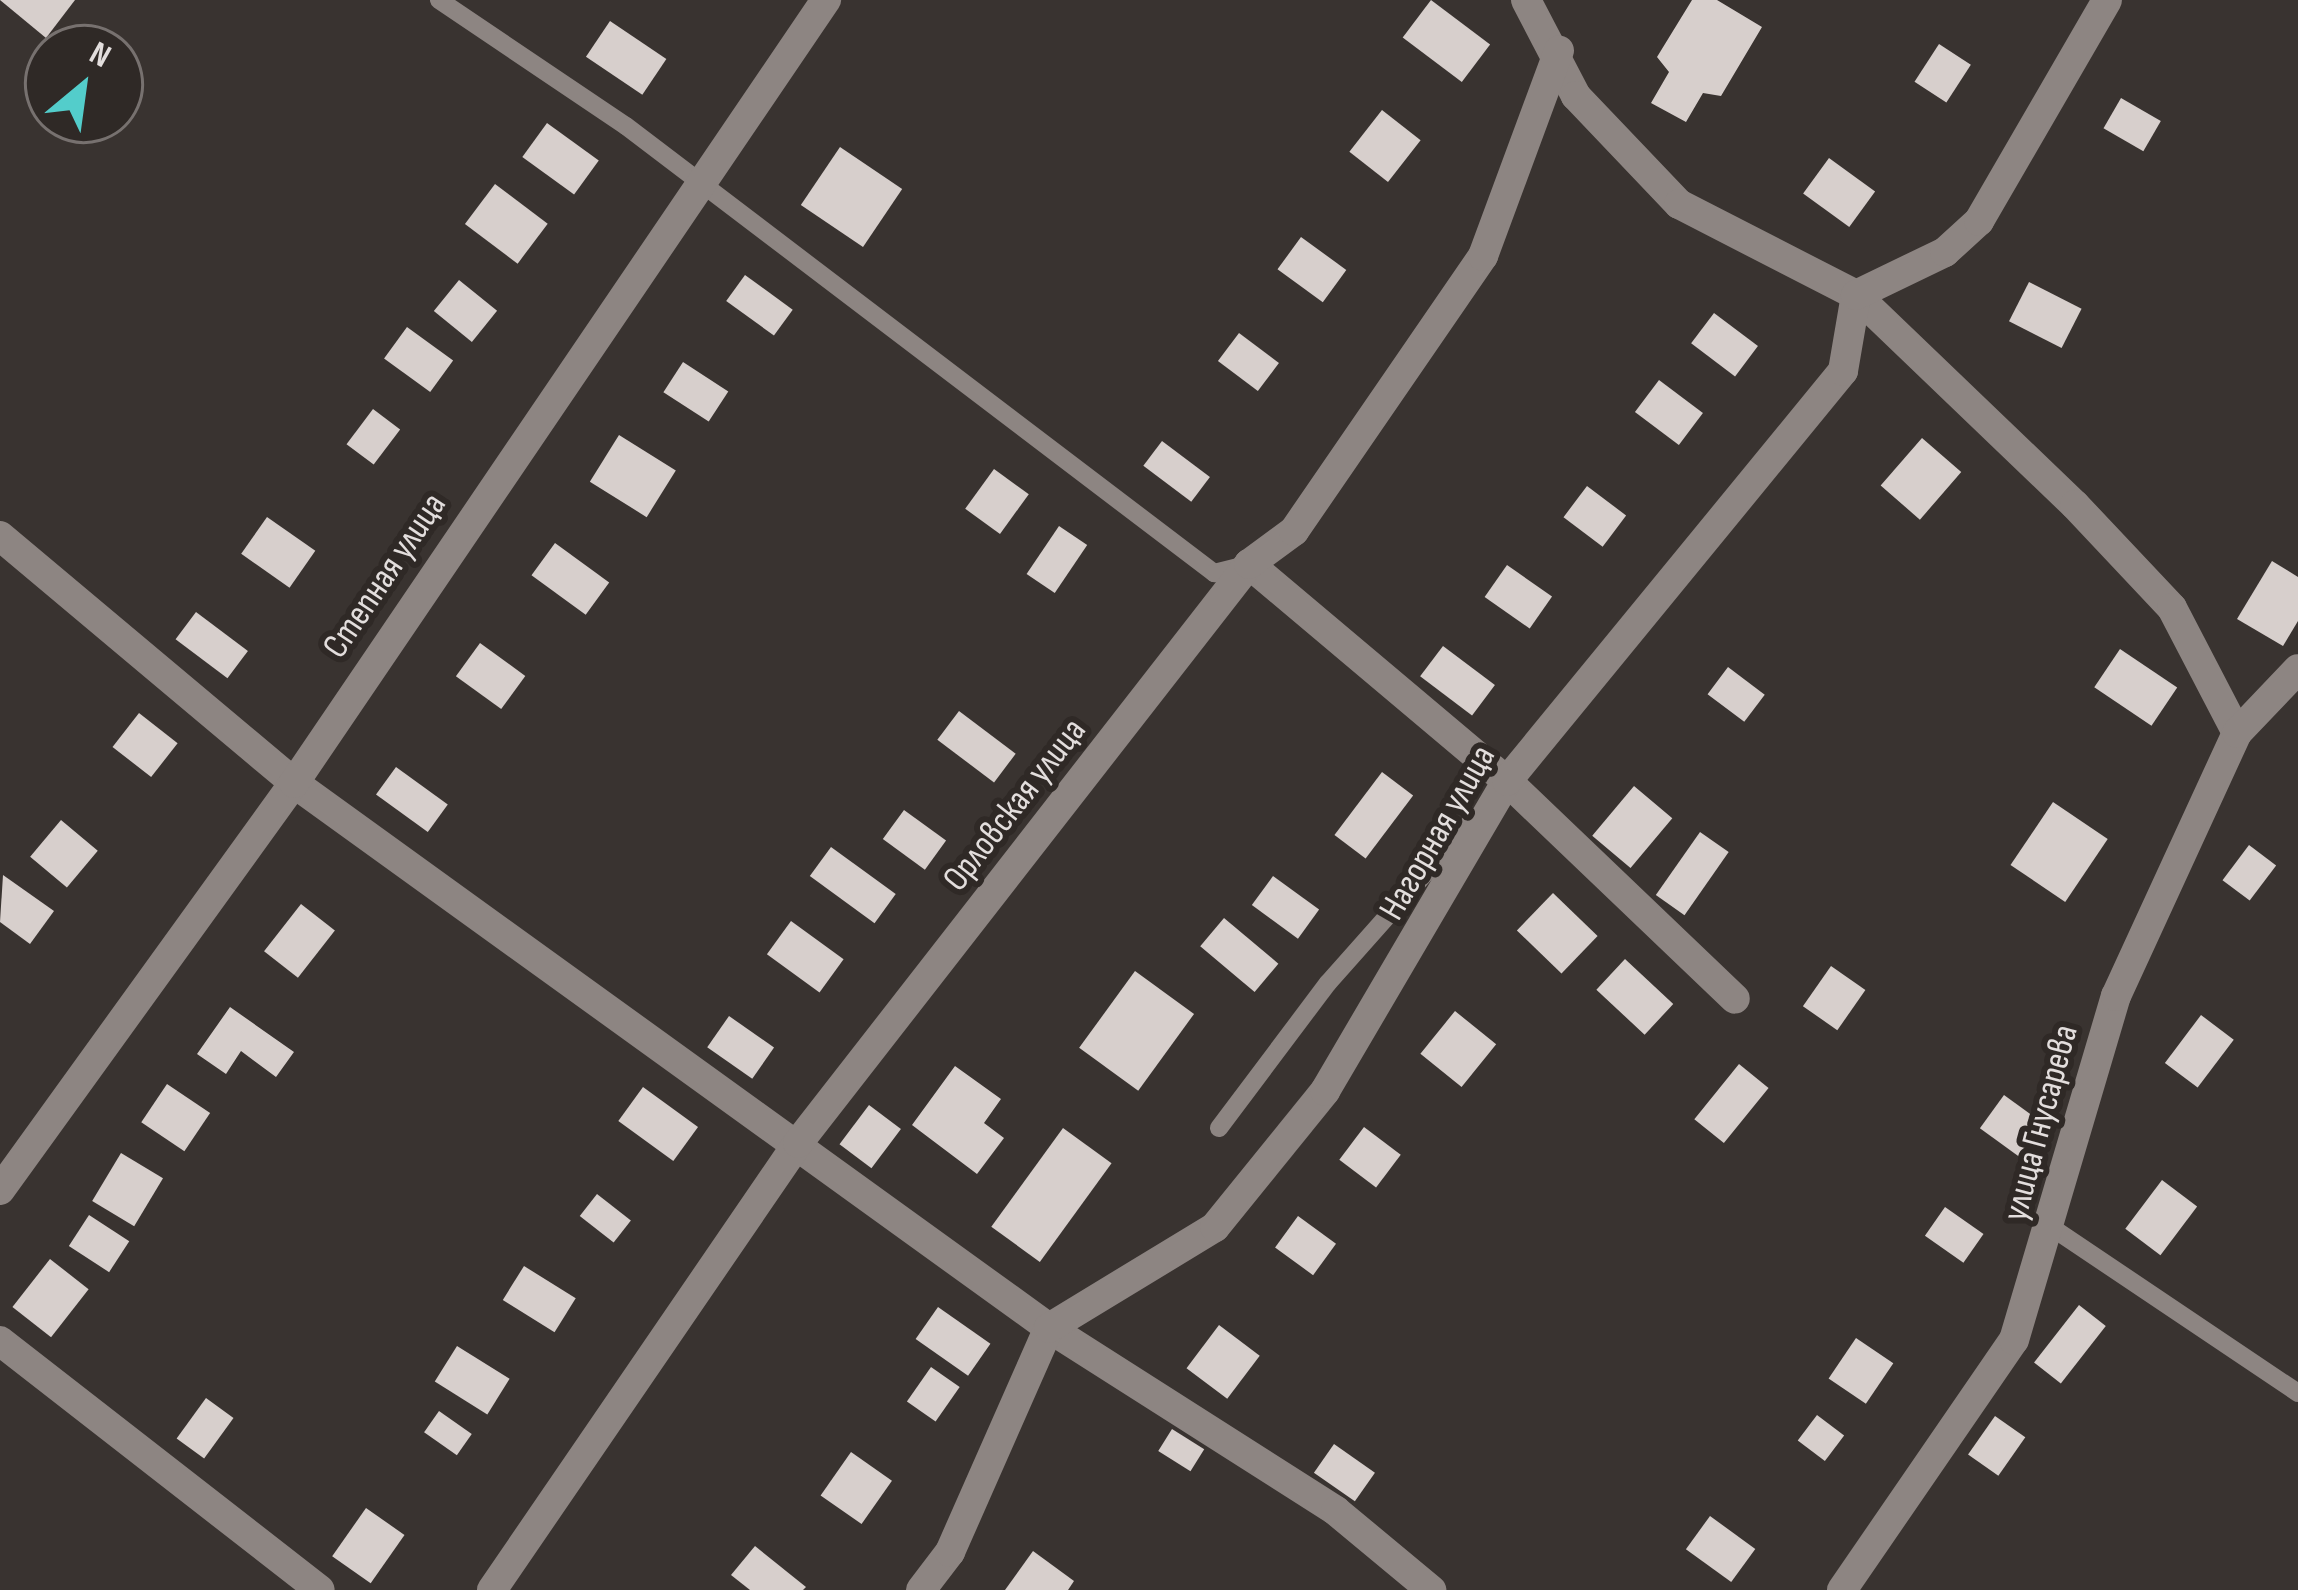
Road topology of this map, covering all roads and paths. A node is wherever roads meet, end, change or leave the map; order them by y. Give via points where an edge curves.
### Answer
1 (439, 0) edge
2 (826, 0) edge
3 (1526, 0) edge
4 (2107, 0) edge
5 (1559, 51) junction
6 (694, 180) junction
7 (1856, 295) junction
8 (0, 536) edge
9 (1250, 564) junction
10 (2298, 670) edge
11 (2236, 734) junction
12 (1507, 781) junction
13 (294, 783) junction
14 (1735, 999) dead end
15 (1219, 1128) dead end
16 (798, 1143) junction
17 (0, 1190) edge
18 (2054, 1229) junction
19 (1049, 1328) junction
20 (0, 1341) edge
21 (2298, 1394) edge
22 (320, 1590) edge
23 (492, 1590) edge
24 (921, 1590) edge
25 (1431, 1590) edge
26 (1842, 1590) edge

1 - 6 lane
2 - 6 street, Степная улица
3 - 5 street
4 - 7 street via 1979,221 1945,252
5 - 7 street via 1576,97 1679,204
5 - 9 street, Орловская улица via 1484,256 1294,531
6 - 9 lane via 1214,573
6 - 13 street, Степная улица
7 - 11 street via 2172,608
7 - 12 street, Нагорная улица via 1843,371
8 - 13 street
9 - 12 street
9 - 16 street, Орловская улица
10 - 11 street, улица Гнусарева
11 - 18 street, улица Гнусарева via 2116,996
12 - 14 street
12 - 15 lane via 1328,983
12 - 19 street, Нагорная улица via 1325,1090 1215,1227
13 - 16 street
13 - 17 street, Степная улица
16 - 19 street
16 - 23 street, Орловская улица
18 - 21 lane
18 - 26 street, улица Гнусарева via 2014,1340
19 - 24 street via 950,1552
19 - 25 street via 1336,1511
20 - 22 street

